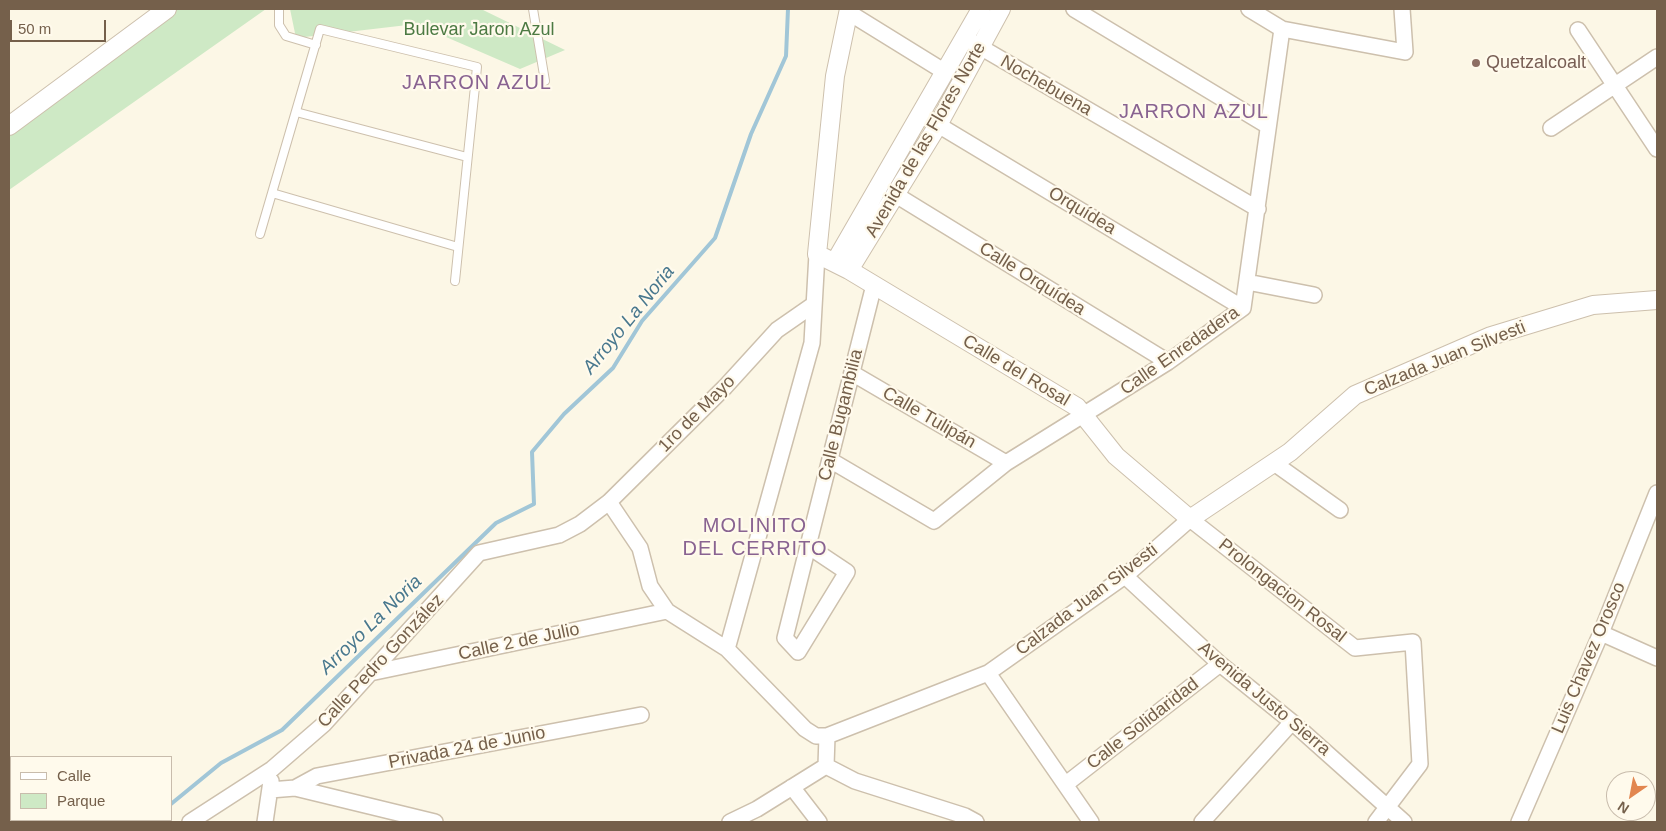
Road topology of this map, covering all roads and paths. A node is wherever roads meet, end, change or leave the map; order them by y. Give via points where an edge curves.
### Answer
1 (167, 9) edge
2 (279, 9) edge
3 (533, 9) edge
4 (981, 9) edge
5 (1000, 9) edge
6 (1074, 9) edge
7 (1249, 9) edge
8 (1402, 9) edge
9 (848, 10) edge
10 (1282, 28) junction
11 (1578, 30) dead end
12 (972, 43) junction
13 (316, 45) junction
14 (1657, 57) edge
15 (945, 72) junction
16 (545, 81) dead end
17 (1617, 85) junction
18 (296, 112) junction
19 (920, 114) junction
20 (938, 125) junction
21 (9, 126) edge
22 (1268, 126) junction
23 (1551, 128) dead end
24 (1657, 149) edge
25 (468, 157) junction
26 (272, 193) junction
27 (896, 195) junction
28 (1258, 209) junction
29 (260, 234) dead end
30 (458, 246) junction
31 (817, 254) junction
32 (842, 266) junction
33 (455, 281) dead end
34 (1247, 282) junction
35 (874, 285) junction
36 (1314, 295) dead end
37 (1657, 300) edge
38 (813, 305) junction
39 (1243, 308) junction
40 (1168, 362) junction
41 (852, 373) junction
42 (1084, 416) junction
43 (830, 460) junction
44 (1006, 463) junction
45 (1274, 463) junction
46 (1657, 493) edge
47 (609, 502) junction
48 (1340, 510) dead end
49 (1190, 519) junction
50 (580, 524) joint
51 (808, 546) junction
52 (1125, 576) junction
53 (667, 611) junction
54 (1601, 633) junction
55 (727, 649) junction
56 (1657, 658) edge
57 (1220, 664) junction
58 (370, 673) junction
59 (988, 673) junction
60 (641, 715) dead end
61 (1292, 722) junction
62 (827, 736) junction
63 (826, 766) junction
64 (272, 770) junction
65 (1066, 784) junction
66 (295, 788) junction
67 (792, 788) junction
68 (270, 790) junction
69 (1389, 808) junction
70 (190, 822) edge
71 (265, 822) edge
72 (435, 822) edge
73 (730, 822) edge
74 (819, 822) edge
75 (976, 822) edge
76 (1092, 822) edge
77 (1202, 822) edge
78 (1376, 822) edge
79 (1404, 822) edge
80 (1519, 822) edge

1 - 21 street
2 - 13 lane via 279,25 286,36
3 - 16 lane
4 - 12 street, Avenida de las Flores Norte
5 - 12 street, Avenida de las Flores Norte
6 - 22 street
7 - 10 street
8 - 10 street via 1405,52
9 - 15 street
9 - 31 street via 835,76
10 - 22 street, Calle Enredadera
11 - 17 street
12 - 15 street, Avenida de las Flores Norte
12 - 20 street, Avenida de las Flores Norte
12 - 28 street, Nochebuena
13 - 18 lane
13 - 25 lane via 320,29 477,67
14 - 17 street
15 - 19 street, Avenida de las Flores Norte
17 - 23 street
17 - 24 street
18 - 25 lane
18 - 26 lane
19 - 20 street, Orquídea
19 - 32 street, Avenida de las Flores Norte
20 - 27 street, Avenida de las Flores Norte
20 - 39 street, Orquídea
22 - 28 street, Calle Enredadera
25 - 30 lane
26 - 29 lane
26 - 30 lane
27 - 32 street, Avenida de las Flores Norte
27 - 40 street, Calle Orquídea
28 - 34 street, Calle Enredadera
30 - 33 lane
31 - 32 street, Calle del Rosal
31 - 38 street
32 - 35 street, Calle del Rosal
34 - 36 street
34 - 39 street, Calle Enredadera
35 - 41 street, Calle Bugambilia
35 - 42 street, Calle del Rosal via 1076,407
37 - 45 street, Calzada Juan Silvesti via 1593,305 1491,336 1355,395
38 - 47 street, 1ro de Mayo via 777,330 725,387
38 - 55 street via 812,344
39 - 40 street, Calle Enredadera
40 - 42 street, Calle Enredadera
41 - 43 street, Calle Bugambilia
41 - 44 street, Calle Tulipán
42 - 44 street, Calle Enredadera
42 - 49 street, Calle del Rosal via 1116,456
43 - 44 street, Calle Enredadera via 934,521
43 - 51 street, Calle Bugambilia
45 - 48 street
45 - 49 street, Calzada Juan Silvesti
46 - 54 street, Luis Chavez Orosco
47 - 50 street, 1ro de Mayo
47 - 53 street via 640,548 650,586
49 - 52 street, Calzada Juan Silvesti
49 - 69 street, Prolongacion Rosal via 1355,648 1413,642 1420,764
50 - 58 street, Calle Pedro González via 558,534 479,553
51 - 51 street, Calle Bugambilia via 785,638 798,652 847,572
52 - 57 street, Avenida Justo Sierra
52 - 59 street, Calzada Juan Silvesti
53 - 55 street
53 - 58 street, Calle 2 de Julio
54 - 56 street
54 - 80 street, Luis Chavez Orosco
55 - 62 street via 805,729 816,736
57 - 61 street, Avenida Justo Sierra
57 - 65 street, Calle Solidaridad
58 - 64 street, Calle Pedro González via 324,724
59 - 62 street, Calzada Juan Silvesti
59 - 65 street
60 - 66 street, Privada 24 de Junio via 316,776
61 - 69 street, Avenida Justo Sierra
61 - 77 street
62 - 63 street
63 - 67 street
63 - 75 street via 855,781
64 - 68 street
64 - 70 street, Calle Pedro González
65 - 76 street
66 - 68 street
66 - 72 street
67 - 73 street
67 - 74 street
68 - 71 street
69 - 78 street
69 - 79 street, Avenida Justo Sierra

